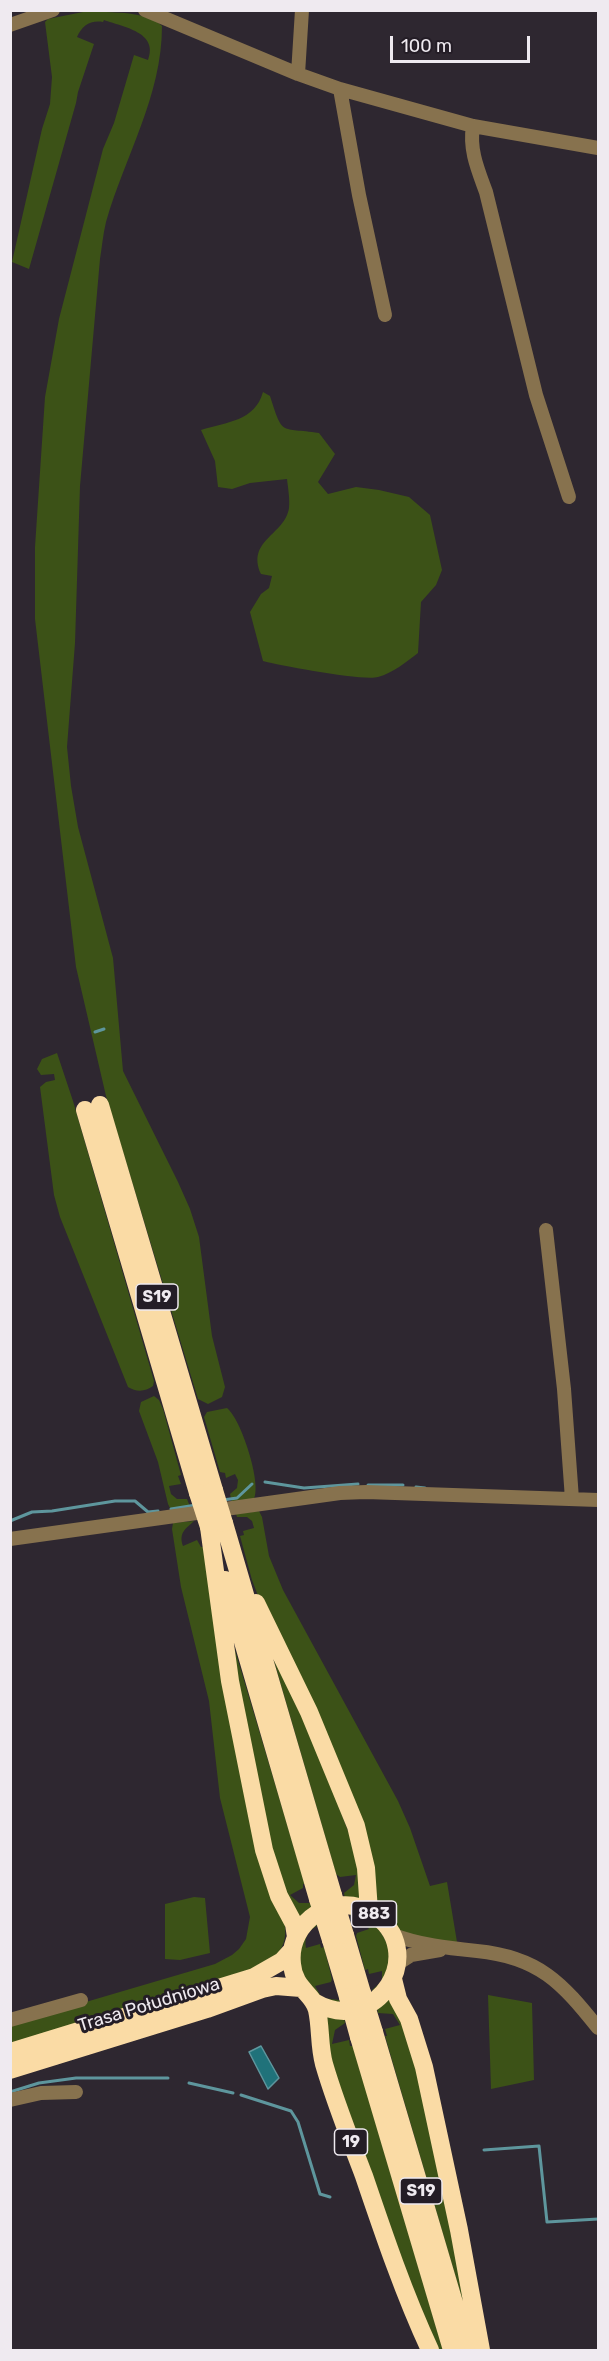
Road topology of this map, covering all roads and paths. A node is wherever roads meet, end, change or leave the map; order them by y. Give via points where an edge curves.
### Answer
1 (53, 10) edge
2 (145, 10) edge
3 (302, 10) edge
4 (10, 25) edge
5 (298, 74) junction
6 (340, 89) junction
7 (473, 126) junction
8 (598, 148) edge
9 (385, 315) dead end
10 (569, 497) dead end
11 (92, 1108) dead end
12 (546, 1230) dead end
13 (572, 1499) junction
14 (598, 1500) edge
15 (216, 1525) junction
16 (10, 1539) edge
17 (234, 1559) junction
18 (326, 1897) junction
19 (369, 1911) junction
20 (391, 1934) junction
21 (294, 1943) junction
22 (445, 1949) junction
23 (395, 1971) junction
24 (301, 1988) junction
25 (81, 2000) dead end
26 (314, 2002) junction
27 (10, 2020) edge
28 (598, 2028) edge
29 (367, 2034) junction
30 (10, 2052) edge
31 (10, 2070) edge
32 (76, 2092) dead end
33 (10, 2100) edge
34 (430, 2350) edge
35 (452, 2350) edge
36 (468, 2350) edge
37 (481, 2350) edge

1 - 4 street
2 - 5 street
3 - 5 street
5 - 6 street
6 - 7 street
6 - 9 street
7 - 8 street
7 - 10 street via 475,162 486,192 536,395
11 - 15 highway, S19, bridge
12 - 13 street
13 - 14 street
13 - 16 street via 340,1493
15 - 17 highway, S19
15 - 18 highway, S19
15 - 21 highway via 230,1680 264,1850 279,1896 294,1924
17 - 18 highway, S19
17 - 19 highway via 309,1712 356,1826 366,1868
18 - 29 highway, S19, bridge
19 - 20 highway, 883
19 - 21 highway, 883 via 350,1905 324,1909 307,1920
20 - 22 street
20 - 23 highway, 883 via 397,1951
21 - 24 highway via 292,1970
21 - 30 highway, Trasa Południowa / 883 via 282,1961 254,1977
22 - 23 street via 411,1955
22 - 28 street via 494,1953 537,1967 569,1992
23 - 26 highway via 383,1994 362,2008 338,2011
23 - 37 highway via 398,1999 409,2019 424,2067
24 - 26 highway
24 - 31 highway, Trasa Południowa via 262,1989
25 - 27 street
26 - 34 highway, 19 via 324,2064
29 - 35 highway, S19
29 - 36 highway, S19
32 - 33 street via 41,2093

